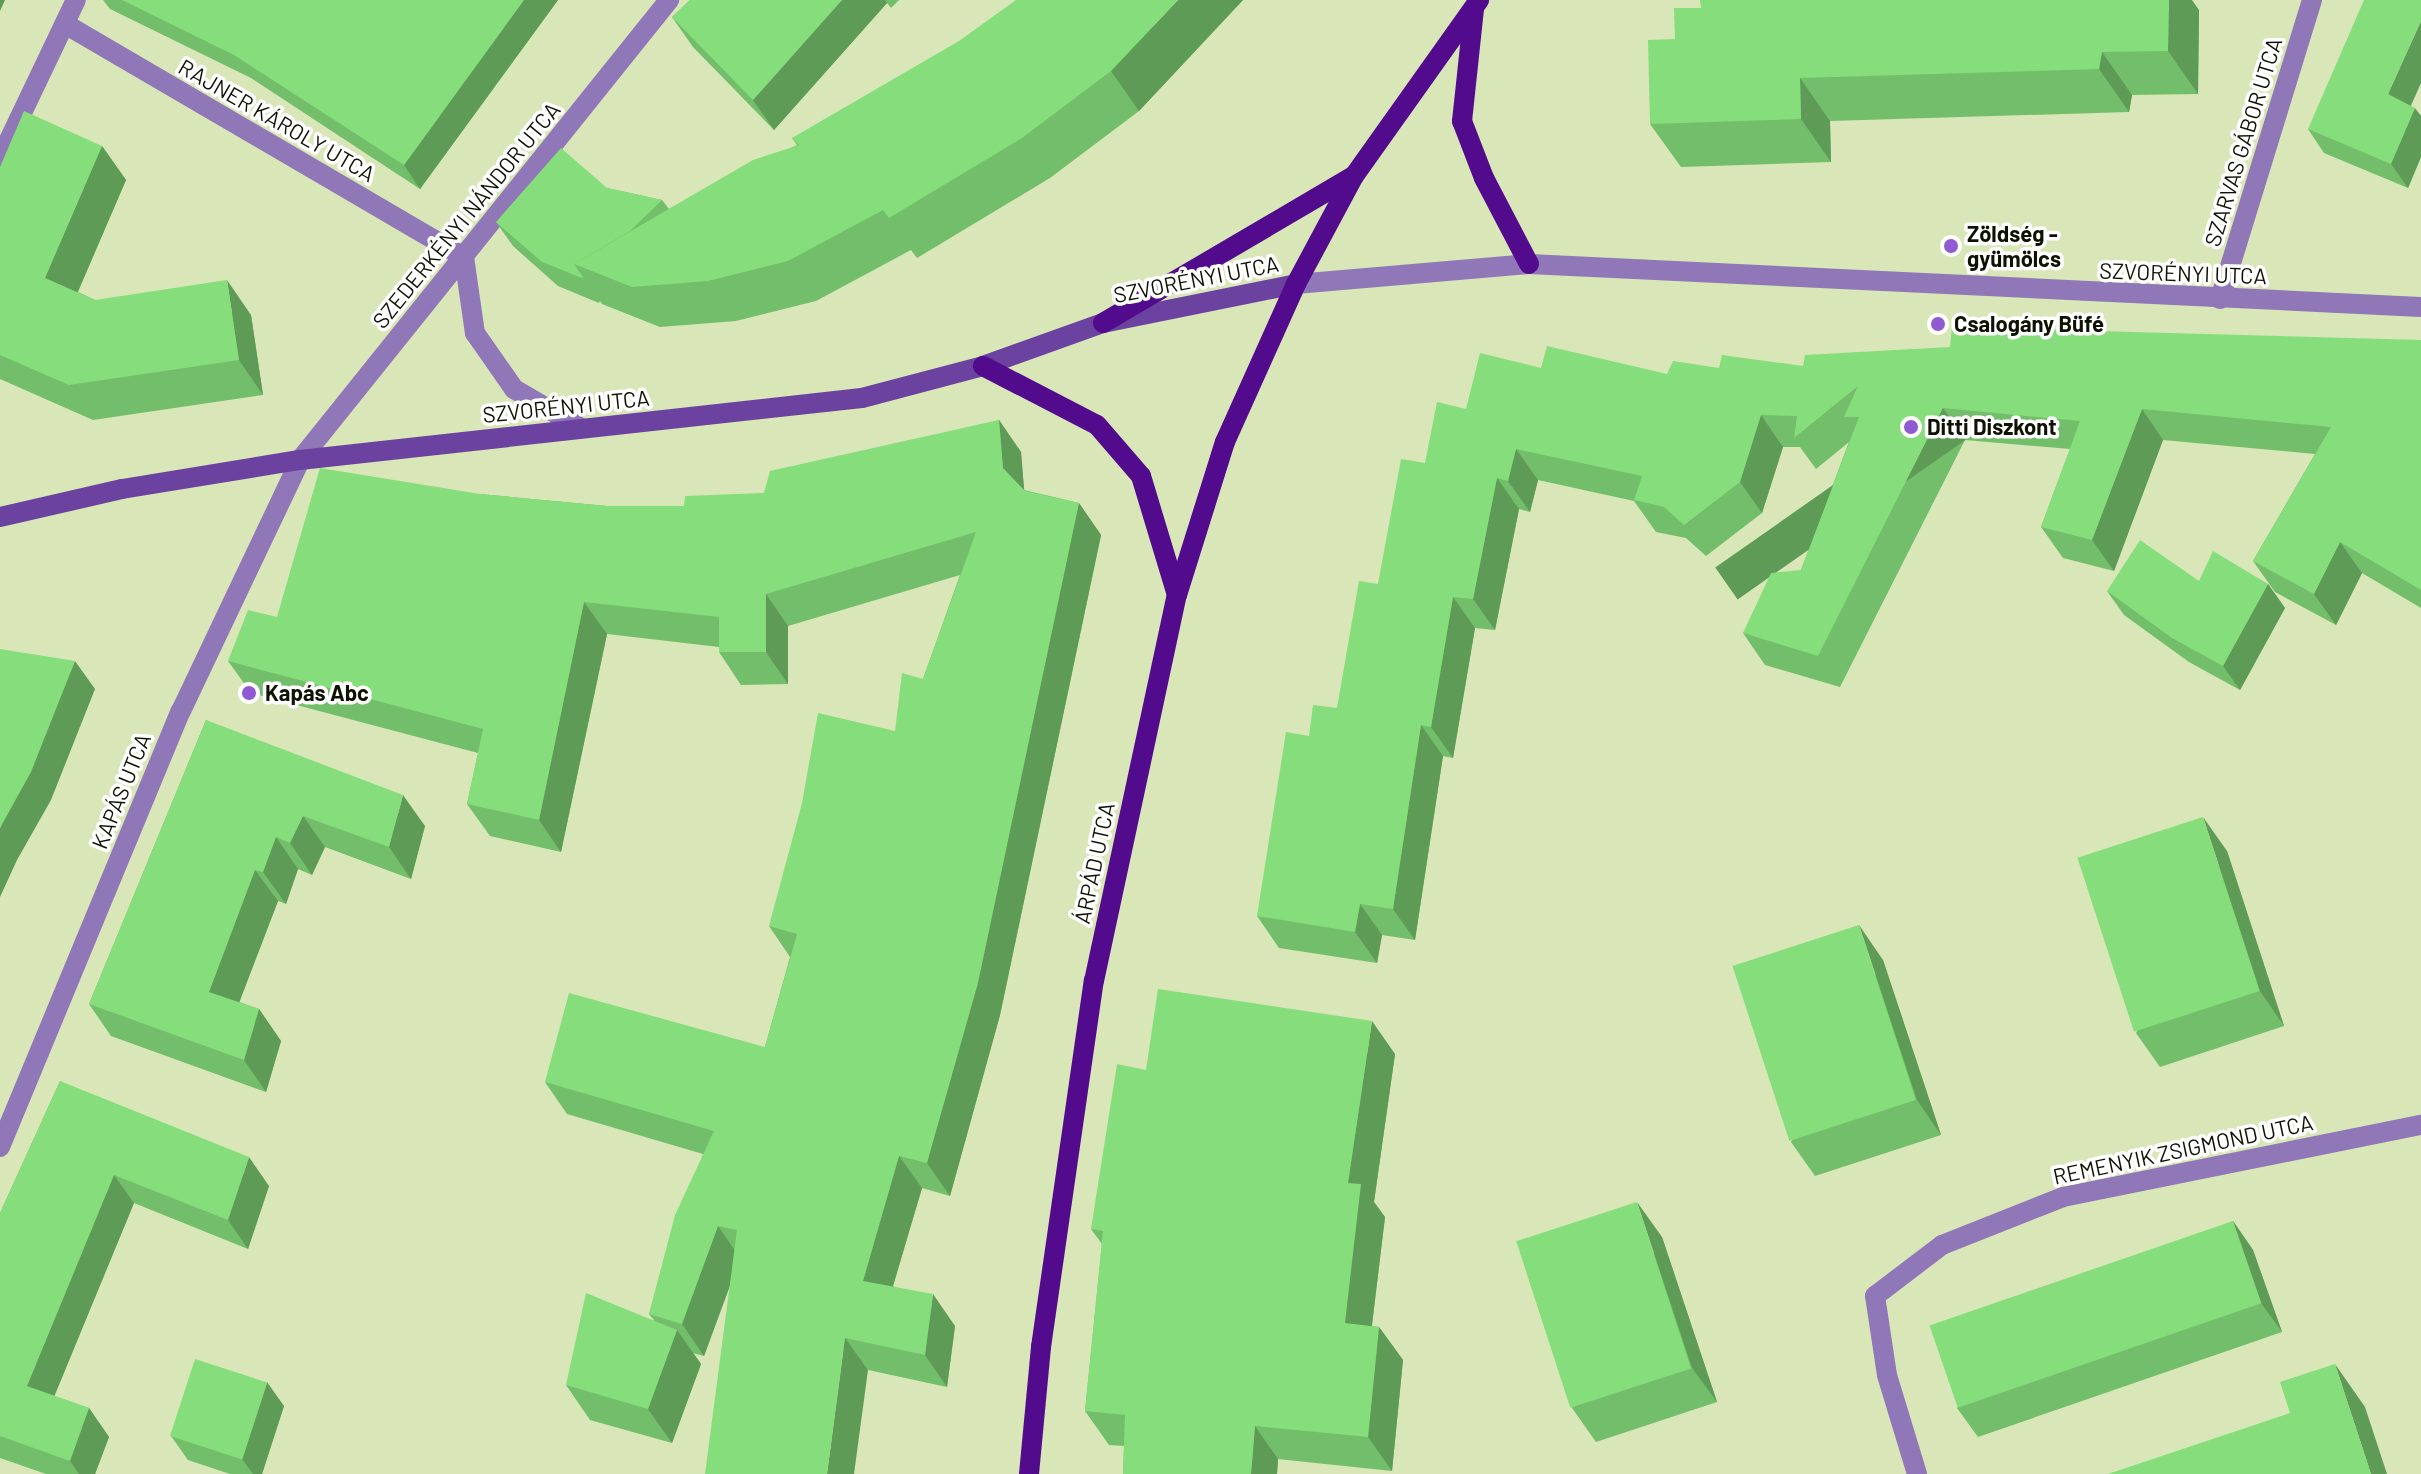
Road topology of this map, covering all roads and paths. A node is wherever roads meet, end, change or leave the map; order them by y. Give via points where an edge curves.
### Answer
1 (76, 0) edge
2 (669, 0) edge
3 (2312, 0) edge
4 (1476, 3) edge
5 (65, 24) junction
6 (0, 159) edge
7 (1354, 176) junction
8 (464, 257) junction
9 (1529, 264) junction
10 (1296, 284) junction
11 (2220, 299) junction
12 (2421, 307) edge
13 (1103, 323) junction
14 (983, 366) junction
15 (581, 428) junction
16 (300, 460) junction
17 (0, 517) edge
18 (1177, 595) junction
19 (2421, 1125) edge
20 (0, 1147) edge
21 (1029, 1474) edge
22 (1917, 1474) edge

1 - 5 street
2 - 8 street, SZEDERKÉNYI NÁNDOR UTCA
3 - 11 street, SZARVAS GÁBOR UTCA
4 - 7 main road, ÁRPÁD UTCA
4 - 9 main road via 1462,121 1484,178
5 - 6 street
5 - 8 street, RAJNER KÁROLY UTCA
7 - 10 main road, ÁRPÁD UTCA
7 - 13 main road
8 - 15 street via 475,333 514,389
8 - 16 street, SZEDERKÉNYI NÁNDOR UTCA
9 - 10 street, SZVORÉNYI UTCA
9 - 11 street, SZVORÉNYI UTCA
10 - 13 main road, SZVORÉNYI UTCA
10 - 18 main road, ÁRPÁD UTCA via 1225,442
11 - 12 street, SZVORÉNYI UTCA
13 - 14 main road, SZVORÉNYI UTCA
14 - 15 main road, SZVORÉNYI UTCA via 862,398
14 - 18 main road via 1097,425 1141,476
15 - 16 main road, SZVORÉNYI UTCA
16 - 17 main road, SZVORÉNYI UTCA via 122,489
16 - 20 street, KAPÁS UTCA via 181,711
18 - 21 main road, ÁRPÁD UTCA via 1094,981 1041,1347
19 - 22 street, REMENYIK ZSIGMOND UTCA via 2063,1197 1942,1245 1875,1296 1887,1375

